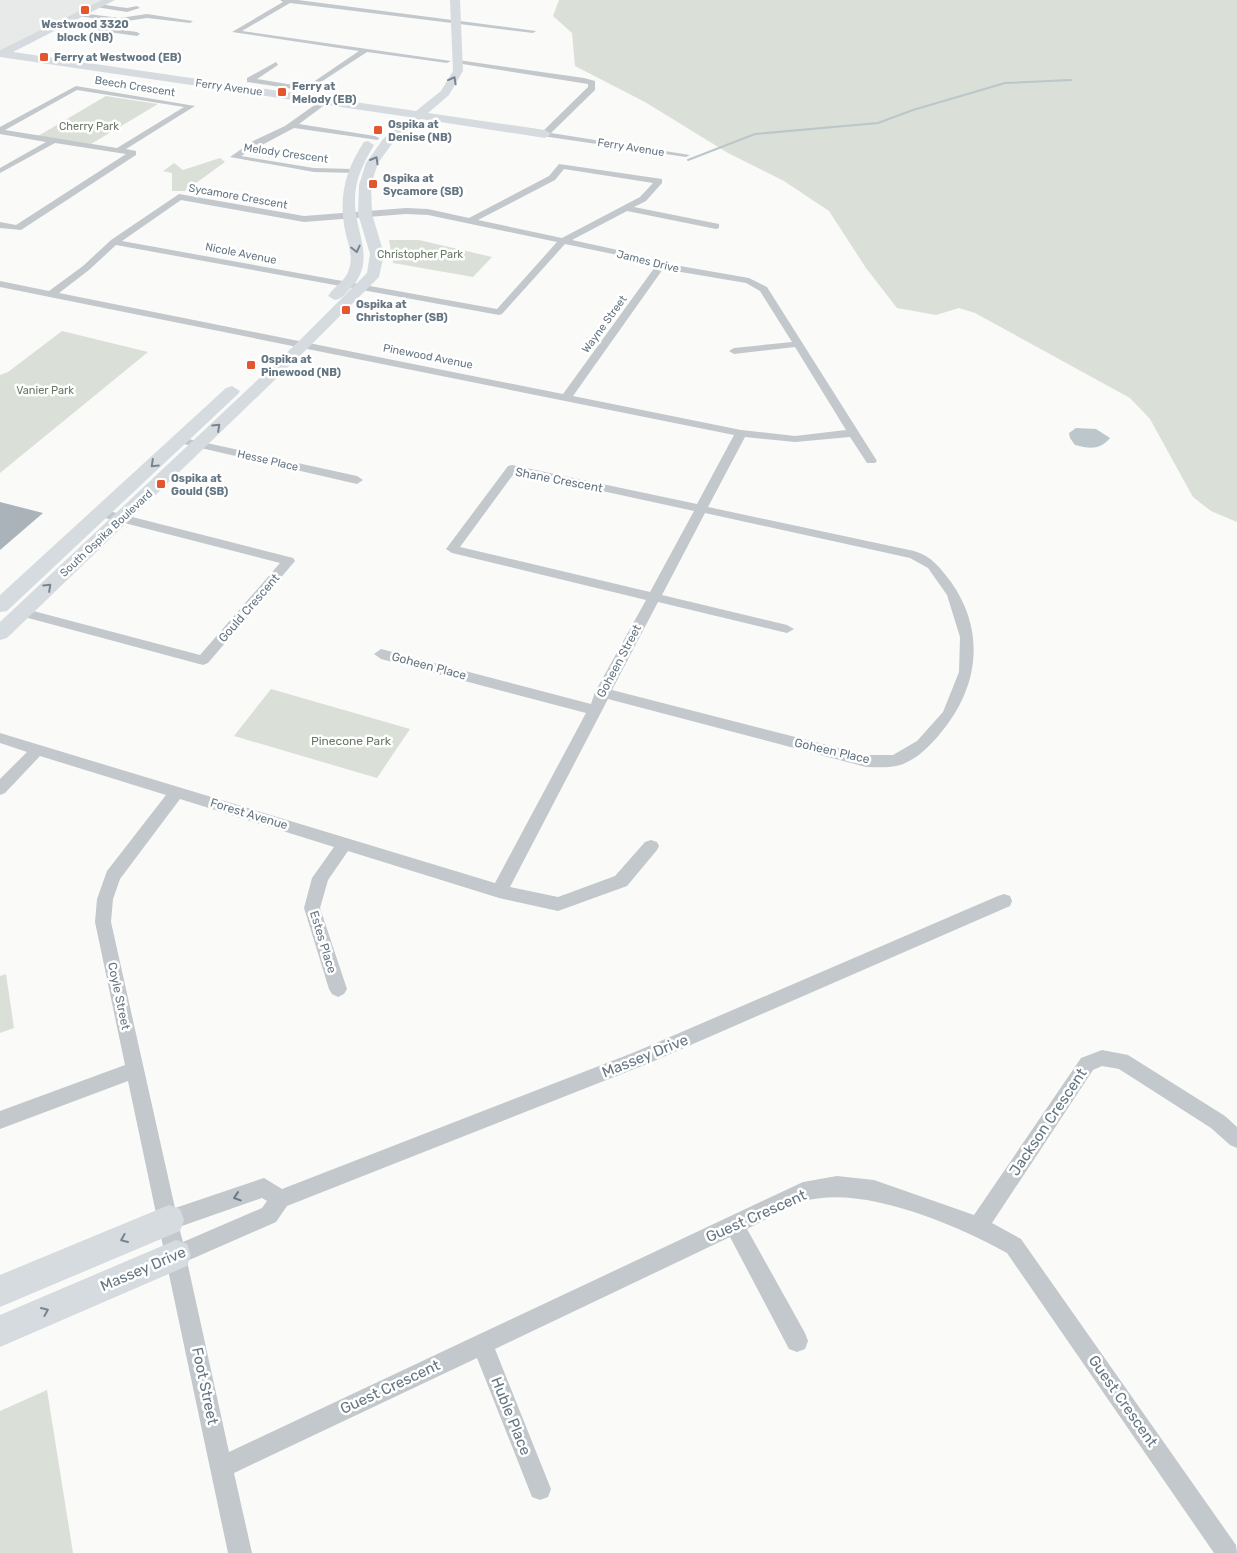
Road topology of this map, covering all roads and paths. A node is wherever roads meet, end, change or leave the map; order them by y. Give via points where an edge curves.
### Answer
1 (110, 0) edge
2 (284, 0) edge
3 (446, 0) edge
4 (456, 0) edge
5 (289, 1) edge
6 (101, 8) junction
7 (137, 8) dead end
8 (80, 15) junction
9 (93, 16) junction
10 (190, 21) dead end
11 (451, 21) junction
12 (62, 24) junction
13 (533, 31) dead end
14 (137, 34) dead end
15 (365, 50) junction
16 (0, 55) edge
17 (453, 61) junction
18 (276, 64) dead end
19 (444, 73) dead end
20 (435, 87) dead end
21 (323, 103) junction
22 (410, 116) junction
23 (292, 125) junction
24 (0, 131) edge
25 (545, 134) junction
26 (375, 138) junction
27 (53, 141) junction
28 (118, 151) junction
29 (686, 155) dead end
30 (0, 171) edge
31 (353, 172) junction
32 (626, 208) junction
33 (365, 214) junction
34 (348, 216) junction
35 (470, 221) junction
36 (0, 225) edge
37 (716, 226) dead end
38 (563, 241) junction
39 (114, 242) junction
40 (661, 266) junction
41 (0, 284) edge
42 (346, 286) junction
43 (362, 288) junction
44 (51, 294) junction
45 (287, 341) junction
46 (304, 344) junction
47 (798, 344) junction
48 (734, 351) dead end
49 (567, 396) junction
50 (741, 432) junction
51 (853, 433) junction
52 (180, 440) junction
53 (199, 444) junction
54 (871, 461) dead end
55 (357, 480) dead end
56 (701, 509) junction
57 (101, 513) junction
58 (121, 518) junction
59 (654, 597) junction
60 (0, 606) edge
61 (22, 612) junction
62 (787, 629) dead end
63 (0, 633) edge
64 (381, 654) dead end
65 (602, 692) junction
66 (593, 710) junction
67 (0, 738) edge
68 (37, 750) junction
69 (0, 789) edge
70 (178, 792) junction
71 (345, 843) junction
72 (651, 846) dead end
73 (499, 891) junction
74 (1004, 901) dead end
75 (338, 989) dead end
76 (134, 1070) junction
77 (0, 1120) edge
78 (1237, 1139) edge
79 (280, 1199) junction
80 (169, 1220) junction
81 (734, 1225) junction
82 (978, 1226) junction
83 (176, 1255) junction
84 (0, 1291) edge
85 (0, 1331) edge
86 (797, 1341) dead end
87 (482, 1344) junction
88 (222, 1466) junction
89 (540, 1489) dead end
90 (1237, 1542) edge
91 (240, 1553) edge
92 (1229, 1553) edge

1 - 6 main road
2 - 5 street
3 - 11 main road, South Ospika Boulevard
4 - 11 main road, South Ospika Boulevard
5 - 11 street
5 - 15 street via 235,32
6 - 7 street
6 - 8 main road
6 - 9 street
8 - 9 street
8 - 12 main road
9 - 10 street via 120,20 147,16
11 - 13 street
11 - 17 main road, South Ospika Boulevard
12 - 14 street
12 - 16 main road
15 - 17 street
15 - 18 street, Ferry Avenue via 307,89 250,80
16 - 21 main road, Ferry Avenue
17 - 19 main road, South Ospika Boulevard
22 -> 17 main road, South Ospika Boulevard via 445,94 458,71
17 - 25 street via 592,83 592,88
20 - 22 main road, South Ospika Boulevard
21 - 22 main road, Ferry Avenue
21 - 23 street, Melody Crescent
22 - 25 main road, Ferry Avenue via 500,131
22 - 26 main road, South Ospika Boulevard
33 -> 22 main road, South Ospika Boulevard via 366,185 372,163
23 - 26 street
23 - 31 street, Melody Crescent via 234,157 314,170
24 - 27 street
24 - 28 street, Beech Crescent via 76,88 191,106
25 - 29 street, Ferry Avenue
26 - 31 main road, South Ospika Boulevard via 360,156
27 - 28 street
27 - 30 street
28 - 36 street via 133,154 18,228
31 - 34 main road, South Ospika Boulevard via 349,184
32 - 35 street via 643,199 659,181 562,166 552,178
32 - 37 street
32 - 38 street
33 - 34 street, Sycamore Crescent
33 - 35 street, James Drive via 428,212
33 - 43 main road, South Ospika Boulevard via 377,254 374,274
34 - 39 street, Sycamore Crescent via 304,219 179,197
34 -> 42 main road, South Ospika Boulevard via 358,257 356,271
35 - 38 street, James Drive
38 - 40 street, James Drive
38 - 43 street, Nicole Avenue via 499,312
39 - 42 street, Nicole Avenue
39 - 44 street, Sycamore Crescent
40 - 47 street, James Drive via 749,281 764,289
40 - 49 street, Wayne Street
41 - 44 street, Pinewood Avenue
42 - 43 street, Nicole Avenue
42 - 45 main road, South Ospika Boulevard
43 - 46 main road, South Ospika Boulevard
44 - 45 street, Pinewood Avenue
45 - 46 street, Pinewood Avenue
45 - 52 main road, South Ospika Boulevard
46 - 49 street, Pinewood Avenue
53 -> 46 main road, South Ospika Boulevard
47 - 48 street
47 - 51 street, James Drive
49 - 50 street, Pinewood Avenue
50 - 51 street, Pinewood Avenue via 795,439
50 - 56 street, Goheen Street
51 - 54 street, James Drive
52 - 53 street, Hesse Place
52 -> 57 main road, South Ospika Boulevard
53 - 55 street, Hesse Place
53 - 58 main road, South Ospika Boulevard
56 - 59 street, Goheen Street
56 - 59 street, Shane Crescent via 512,468 452,549
56 - 65 street, Goheen Place via 914,555 932,566 953,595 967,637 966,672 949,714 922,745 895,761 866,761
57 - 58 street, Gould Crescent
57 - 60 main road, South Ospika Boulevard
61 -> 58 main road, South Ospika Boulevard
58 - 61 street, Gould Crescent via 289,561 203,660
59 - 62 street
59 - 65 street, Goheen Street
61 - 63 main road, South Ospika Boulevard
64 - 66 street, Goheen Place
65 - 66 street, Goheen Street
66 - 73 street, Goheen Street
67 - 68 street, Forest Avenue
68 - 69 street
68 - 70 street, Forest Avenue
70 - 71 street, Forest Avenue
70 - 76 street, Coyle Street via 113,876 105,899 103,922
71 - 73 street, Forest Avenue
71 - 75 street, Estes Place via 320,878 312,908
72 - 73 street, Forest Avenue via 621,881 558,904
74 - 79 street, Massey Drive via 641,1058
76 - 77 street
76 - 80 street, Coyle Street
78 - 82 street, Jackson Crescent via 1218,1122 1122,1061 1102,1058 1087,1064
79 -> 80 street via 264,1188
79 - 83 street, Massey Drive via 269,1215
80 - 83 street, Foot Street
80 -> 84 main road
81 - 82 street, Guest Crescent via 803,1192 837,1186 874,1190
81 - 86 street
81 - 87 street, Guest Crescent
82 - 92 street, Guest Crescent via 1014,1246
85 -> 83 main road, Massey Drive
83 - 88 street, Foot Street
87 - 88 street, Guest Crescent
87 - 89 street, Huble Place
88 - 91 street, Foot Street
90 - 92 street

